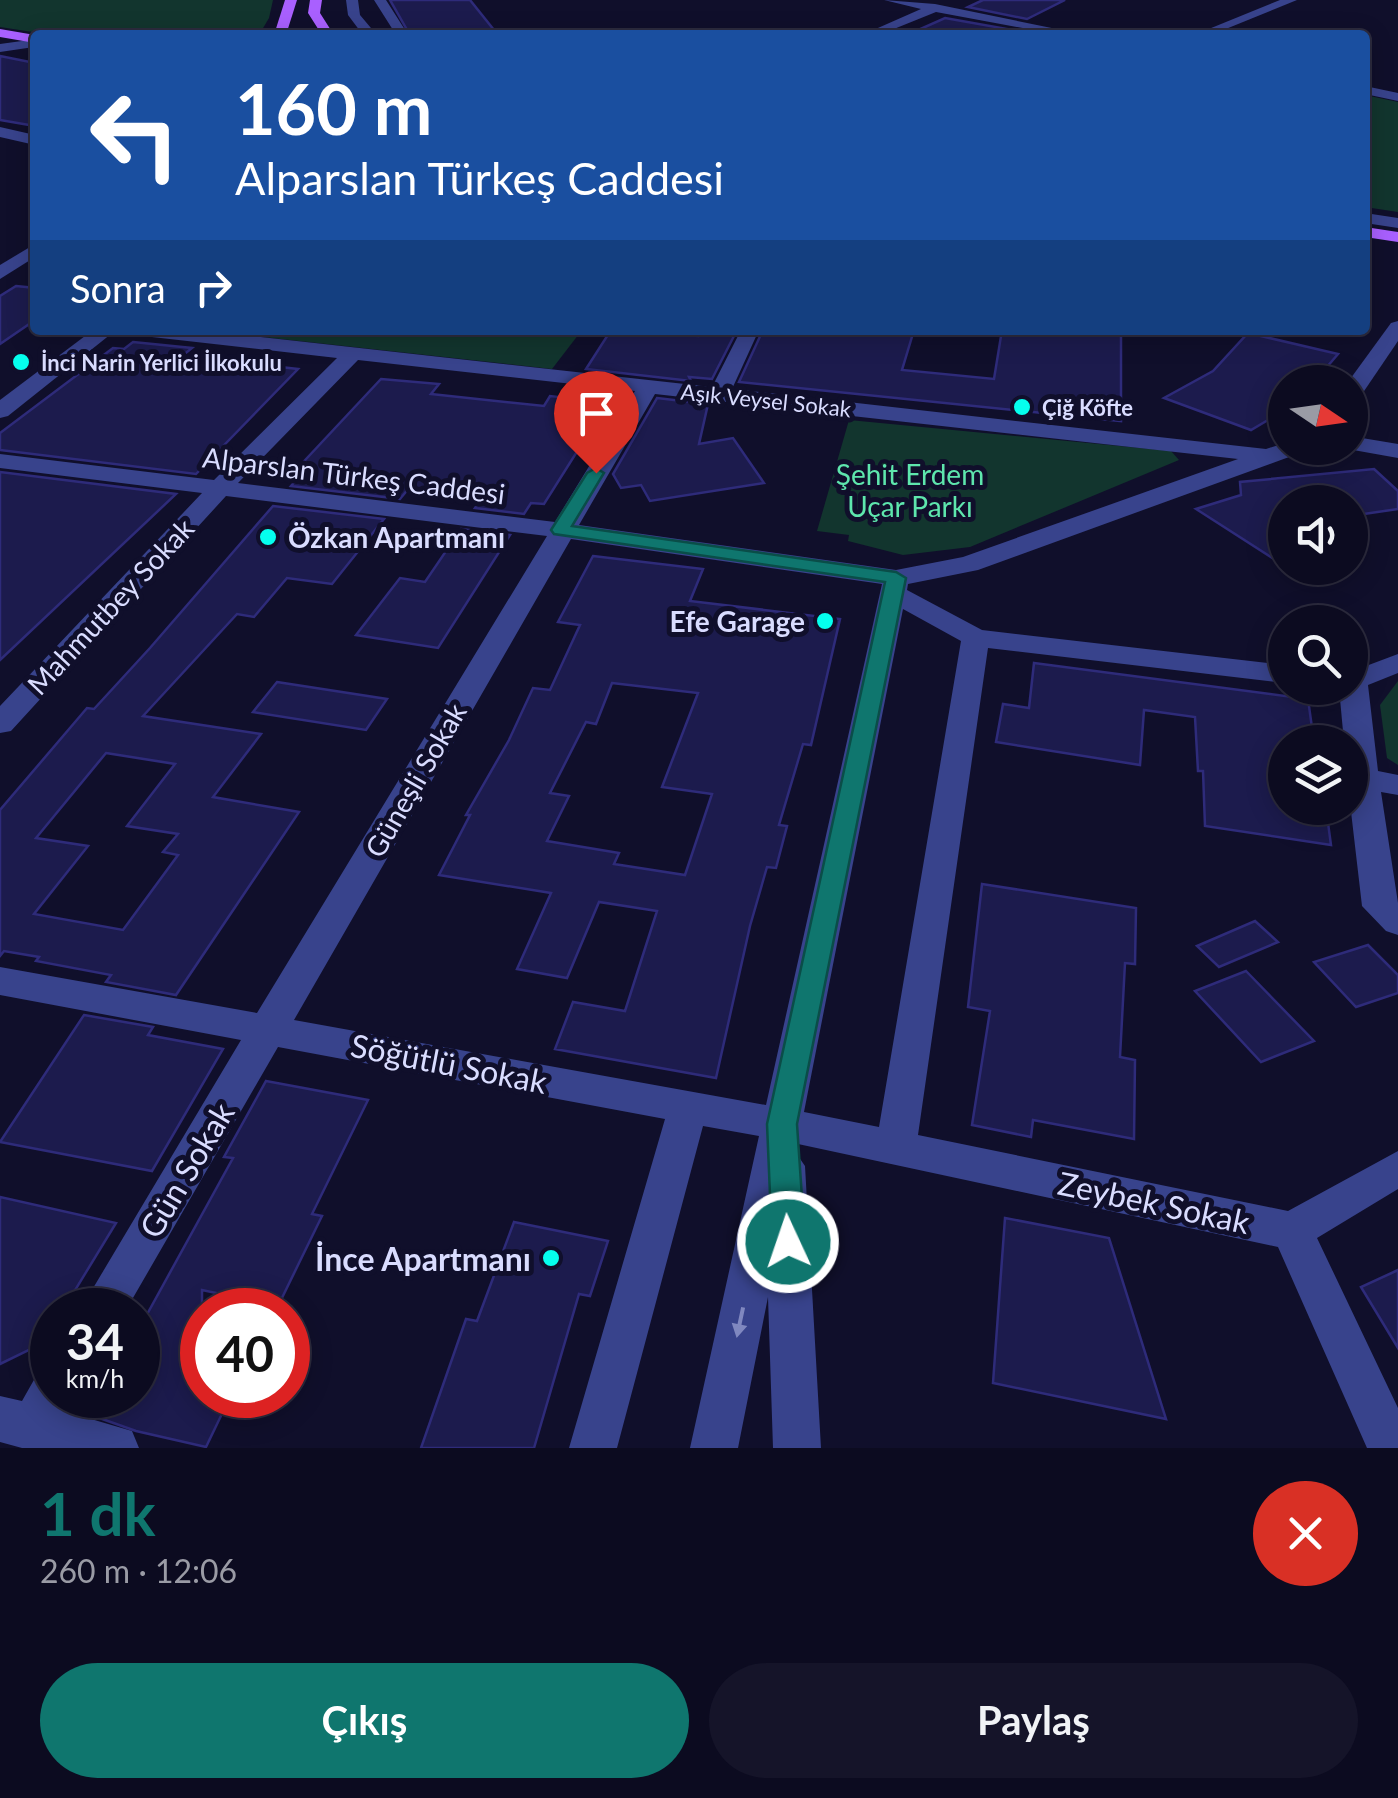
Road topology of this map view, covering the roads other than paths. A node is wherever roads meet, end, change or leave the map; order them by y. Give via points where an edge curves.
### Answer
1 (291, 0) edge
2 (316, 0) edge
3 (352, 0) edge
4 (380, 0) edge
5 (890, 0) edge
6 (962, 0) edge
7 (1290, 0) edge
8 (934, 9) junction
9 (282, 30) edge
10 (325, 30) edge
11 (366, 30) edge
12 (398, 30) edge
13 (881, 30) edge
14 (1052, 30) edge
15 (1213, 30) edge
16 (0, 38) edge
17 (30, 43) edge
18 (30, 43) edge
19 (0, 48) edge
20 (1370, 91) edge
21 (1398, 97) edge
22 (0, 132) edge
23 (30, 139) edge
24 (1370, 219) edge
25 (1398, 223) edge
26 (1370, 233) edge
27 (1398, 237) edge
28 (1370, 250) edge
29 (30, 252) edge
30 (1398, 254) edge
31 (0, 273) edge
32 (1398, 327) edge
33 (99, 335) edge
34 (189, 335) edge
35 (748, 335) edge
36 (353, 353) junction
37 (1368, 370) edge
38 (648, 388) junction
39 (719, 394) junction
40 (0, 411) edge
41 (1368, 446) edge
42 (1268, 451) edge
43 (1398, 452) edge
44 (1268, 457) edge
45 (0, 461) edge
46 (219, 489) junction
47 (560, 530) junction
48 (896, 586) junction
49 (975, 638) junction
50 (1398, 663) edge
51 (1268, 672) edge
52 (1368, 675) edge
53 (0, 724) edge
54 (1368, 780) edge
55 (1398, 784) edge
56 (1368, 819) edge
57 (1398, 922) edge
58 (0, 980) edge
59 (270, 1030) junction
60 (688, 1108) junction
61 (782, 1124) junction
62 (896, 1149) junction
63 (1398, 1168) edge
64 (1292, 1230) junction
65 (115, 1288) edge
66 (28, 1413) edge
67 (115, 1448) edge
68 (593, 1448) edge
69 (714, 1448) edge
70 (796, 1448) edge
71 (1392, 1448) edge

1 - 9 main road
2 - 10 main road via 314,13
3 - 11 street
4 - 12 street
5 - 8 street
6 - 8 street
7 - 15 street
8 - 13 street
8 - 14 street
16 - 17 main road
18 - 19 street
20 - 21 street
22 - 23 street
24 - 25 street
26 - 27 main road
28 - 30 main road
29 - 31 street
32 - 37 street
33 - 40 street
34 - 36 street, Aşık Veysel Sokak
35 - 39 street
36 - 38 street, Aşık Veysel Sokak
36 - 46 street, Mahmutbey Sokak
38 - 39 street, Aşık Veysel Sokak
38 - 47 street, Güneşli Sokak
39 - 42 street, Aşık Veysel Sokak
41 - 43 street
44 - 48 street, Alparslan Türkeş Caddesi
45 - 46 street, Alparslan Türkeş Caddesi
46 - 47 street, Alparslan Türkeş Caddesi
46 - 53 street, Mahmutbey Sokak
47 - 48 street, Alparslan Türkeş Caddesi
47 - 59 street, Güneşli Sokak
48 - 49 street
48 - 61 street
49 - 51 street
49 - 62 street
50 - 52 street
54 - 55 street
56 - 57 street via 1379,906
58 - 59 street, Söğütlü Sokak
59 - 60 street, Söğütlü Sokak
59 - 65 street, Gün Sokak
60 - 61 street, Söğütlü Sokak
60 - 68 street
61 - 62 street, Söğütlü Sokak
61 -> 69 street
61 - 70 street
62 - 64 street, Zeybek Sokak
63 - 64 street
64 - 71 street
66 - 67 street

